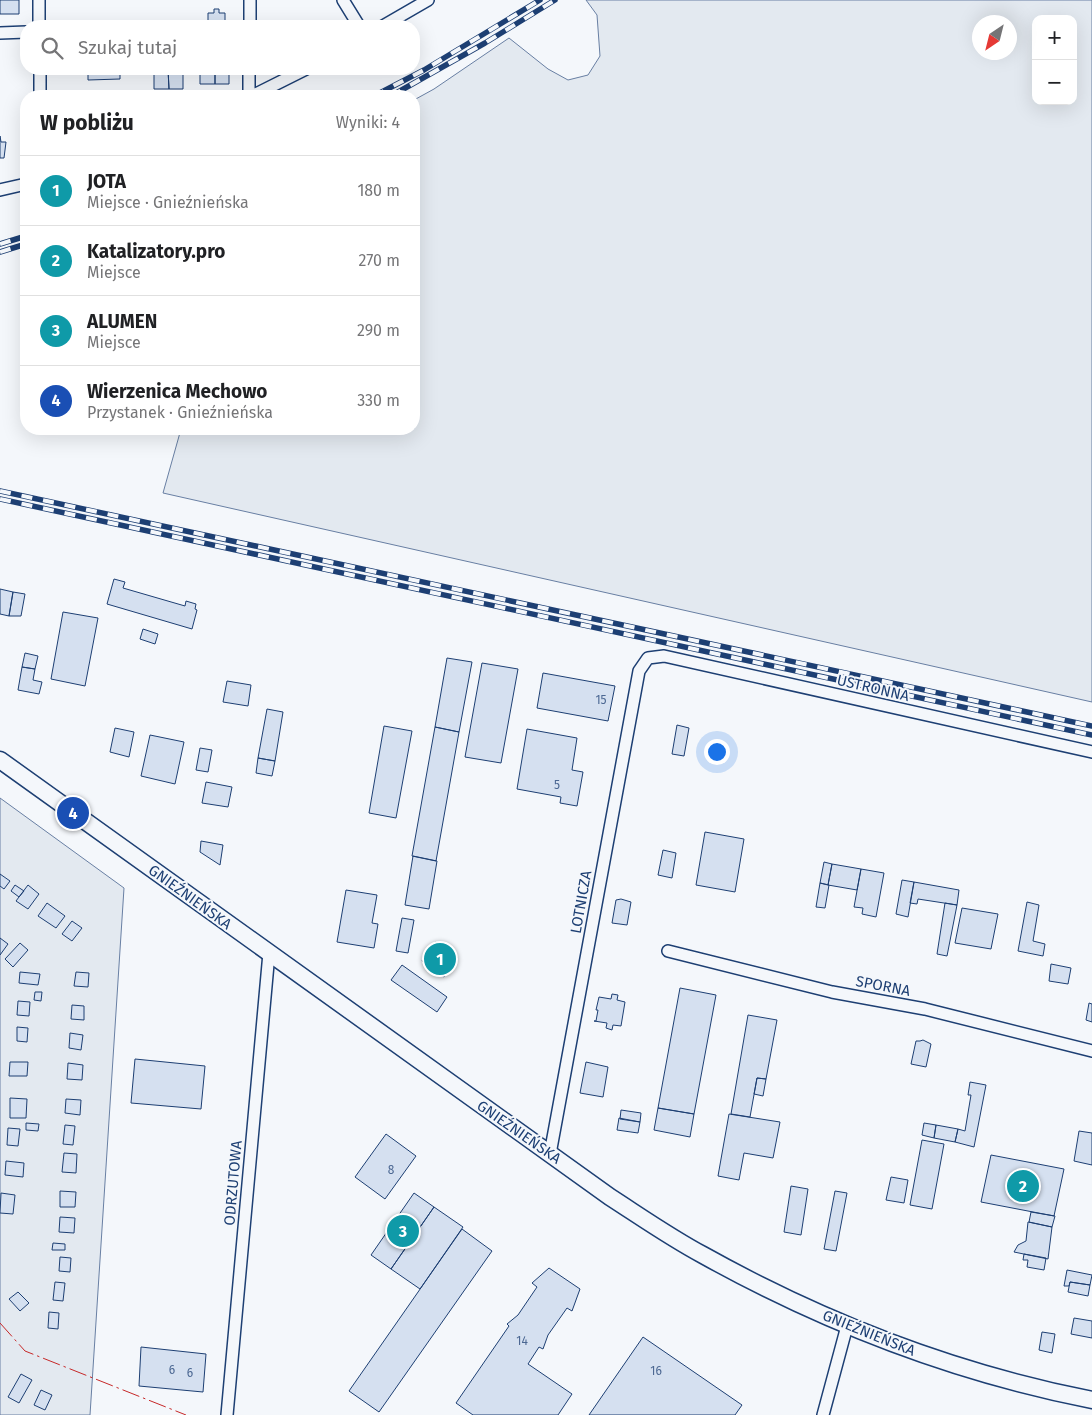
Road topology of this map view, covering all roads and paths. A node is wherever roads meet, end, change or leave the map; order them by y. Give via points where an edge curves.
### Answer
1 (39, 0) edge
2 (250, 0) edge
3 (343, 0) edge
4 (428, 0) edge
5 (40, 20) edge
6 (250, 20) edge
7 (355, 20) edge
8 (393, 20) edge
9 (20, 32) edge
10 (0, 33) edge
11 (40, 75) edge
12 (249, 75) edge
13 (294, 75) edge
14 (40, 90) edge
15 (251, 90) edge
16 (263, 90) edge
17 (20, 185) edge
18 (0, 190) edge
19 (648, 658) joint
20 (1092, 752) edge
21 (0, 760) edge
22 (668, 951) dead end
23 (269, 953) junction
24 (1092, 1052) edge
25 (550, 1154) junction
26 (848, 1326) junction
27 (1092, 1400) edge
28 (227, 1415) edge
29 (823, 1415) edge

1 - 5 street
2 - 6 street
3 - 7 street
4 - 8 street
9 - 10 street
11 - 14 street
12 - 15 street
13 - 16 street
17 - 18 street
19 - 20 street, USTRONNA via 664,656
19 - 25 street, LOTNICZA via 639,671
21 - 23 main road, GNIEŹNIEŃSKA
22 - 24 street, SPORNA
23 - 25 main road, GNIEŹNIEŃSKA
23 - 28 street, ODRZUTOWA
25 - 26 main road, GNIEŹNIEŃSKA via 610,1197 702,1254
26 - 27 main road, GNIEŹNIEŃSKA via 955,1366
26 - 29 street

